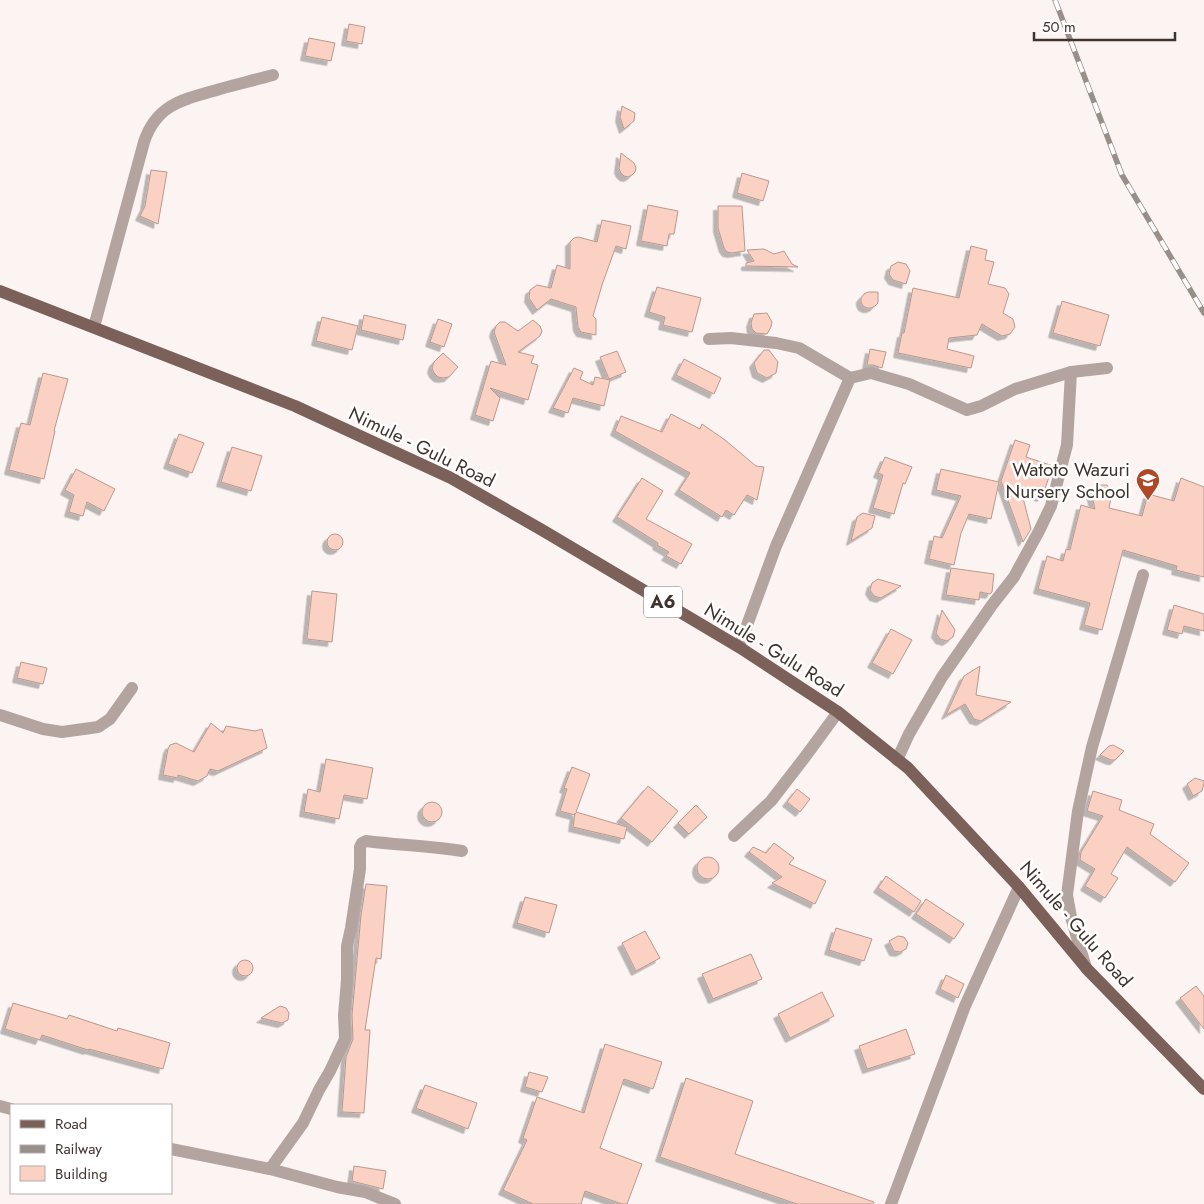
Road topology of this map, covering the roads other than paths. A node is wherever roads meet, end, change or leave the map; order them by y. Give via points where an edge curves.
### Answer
1 (273, 75) dead end
2 (0, 291) edge
3 (94, 327) junction
4 (709, 339) dead end
5 (1107, 368) dead end
6 (1071, 372) junction
7 (850, 378) junction
8 (1143, 575) dead end
9 (738, 647) junction
10 (132, 688) dead end
11 (838, 712) junction
12 (0, 715) edge
13 (898, 760) junction
14 (734, 836) dead end
15 (462, 851) dead end
16 (1019, 887) junction
17 (1087, 969) junction
18 (1204, 1089) edge
19 (172, 1149) edge
20 (270, 1169) junction
21 (395, 1204) edge
22 (891, 1204) edge

1 - 3 street via 186,98 154,121 144,142
2 - 3 main road, Nimule - Gulu Road / A6
3 - 9 main road, Nimule - Gulu Road / A6 via 295,406 451,478
4 - 7 street via 731,338 799,348
5 - 6 street
6 - 7 street via 1015,389 967,410 909,384 871,373
6 - 13 street via 1067,445 1051,506 1014,577 942,677
7 - 9 street via 776,546
8 - 17 street via 1092,747 1078,811 1067,895
9 - 11 main road, Nimule - Gulu Road / A6
10 - 12 street via 110,719 98,727 62,732
11 - 13 main road, Nimule - Gulu Road / A6
11 - 14 street via 771,801
13 - 16 main road, Nimule - Gulu Road / A6
15 - 20 street via 362,843 347,946 345,1038 302,1123
16 - 17 main road, Nimule - Gulu Road / A6
16 - 22 street via 966,1006
17 - 18 main road, Nimule - Gulu Road / A6
19 - 20 street
20 - 21 street via 365,1192

